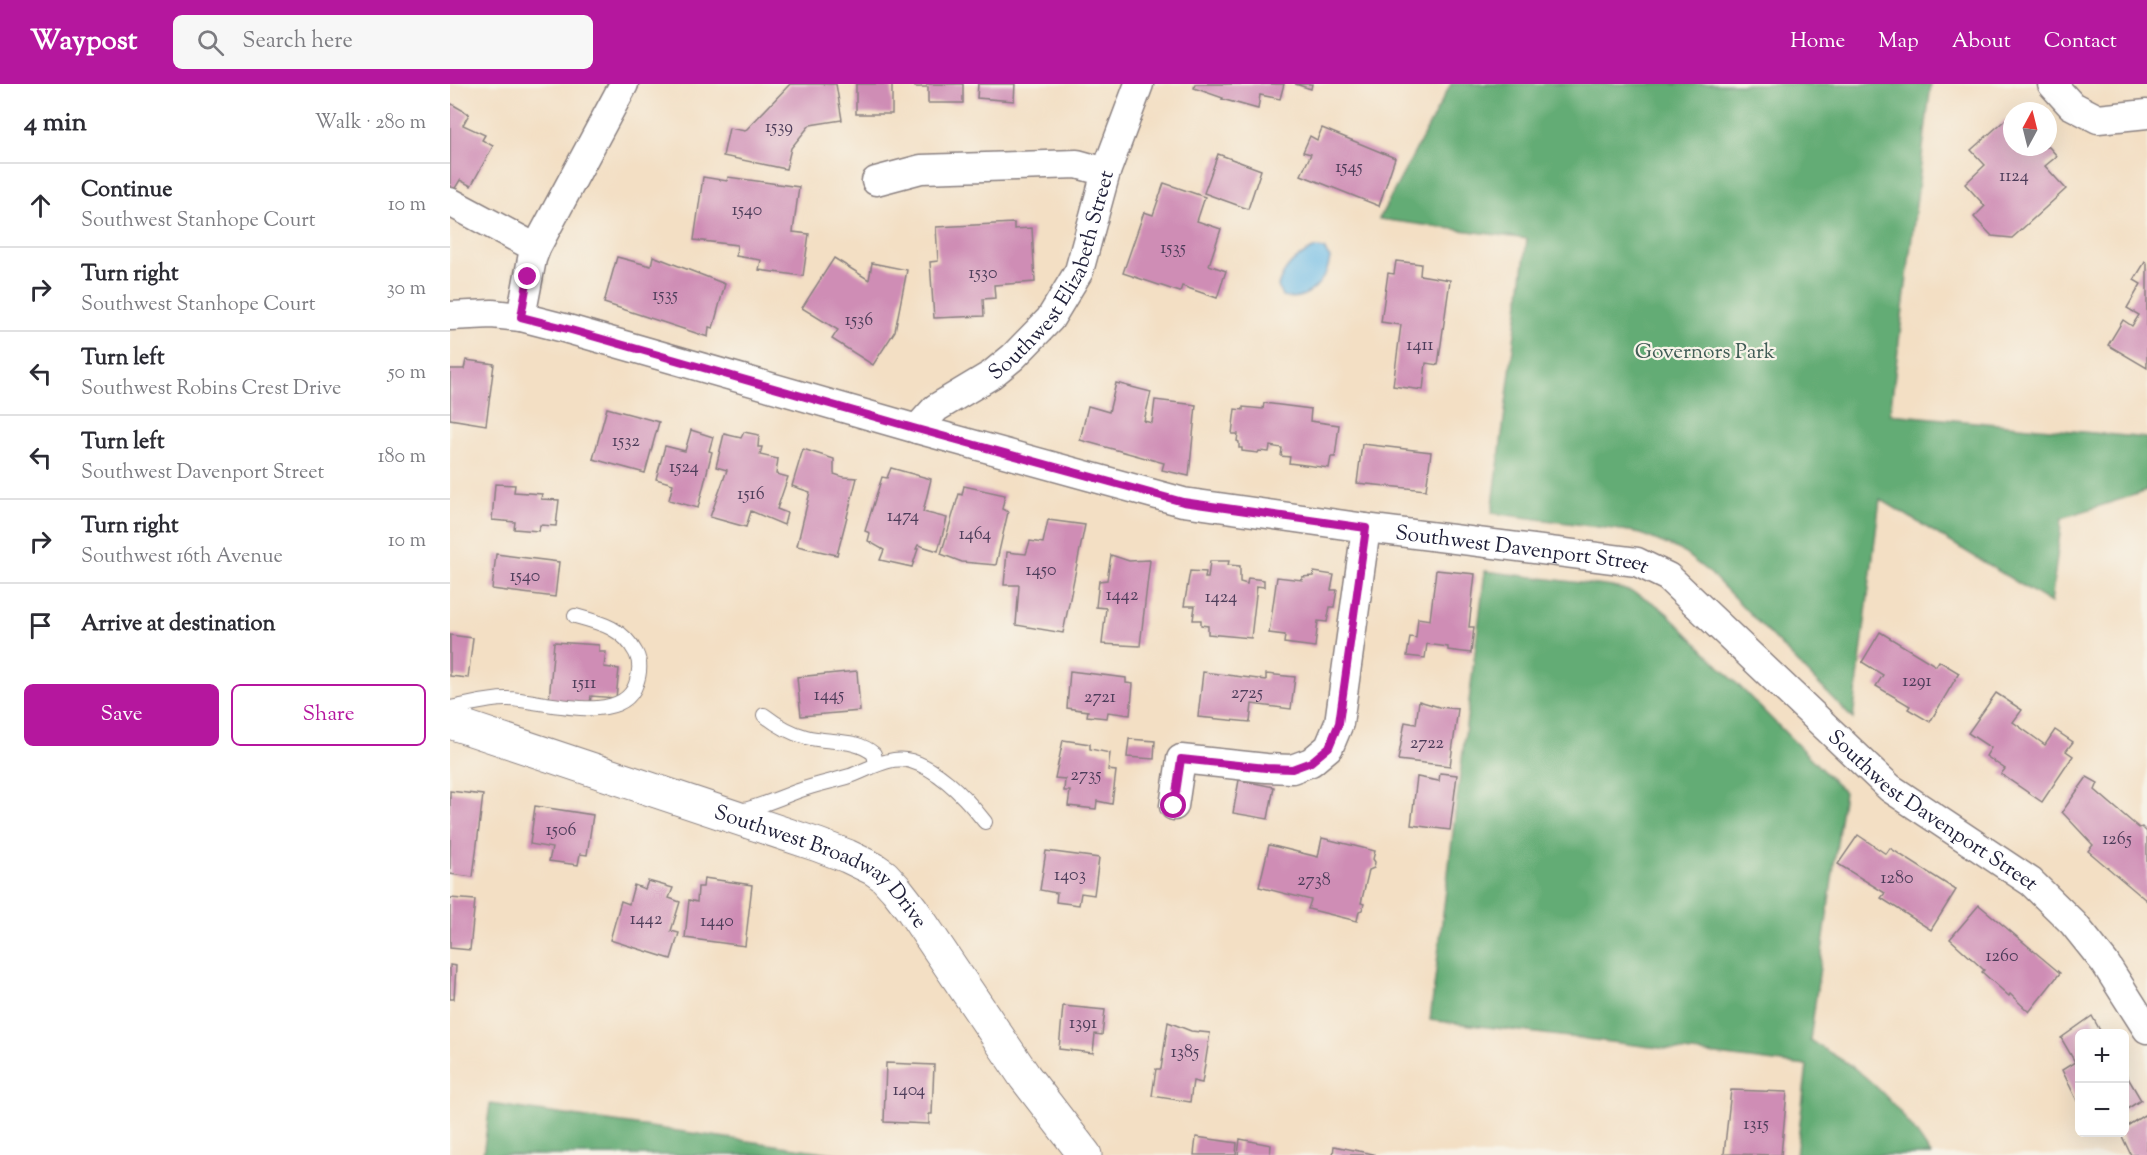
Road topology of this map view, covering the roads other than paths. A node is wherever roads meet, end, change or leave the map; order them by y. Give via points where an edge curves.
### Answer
1 (624, 84) edge
2 (1139, 84) edge
3 (2052, 84) edge
4 (2147, 114) edge
5 (1106, 172) junction
6 (876, 181) dead end
7 (450, 202) edge
8 (536, 248) junction
9 (450, 316) edge
10 (521, 317) junction
11 (917, 429) junction
12 (1366, 528) junction
13 (575, 616) dead end
14 (450, 708) edge
15 (764, 716) dead end
16 (450, 722) edge
17 (876, 764) junction
18 (1174, 806) dead end
19 (727, 814) junction
20 (985, 822) dead end
21 (2147, 1029) edge
22 (1085, 1155) edge

1 - 8 street
2 - 5 street, Southwest Elizabeth Street
3 - 4 street via 2071,105 2098,119
5 - 6 street via 1077,164 921,169
5 - 11 street, Southwest Elizabeth Street via 1079,271 1050,319 1013,357 936,408
7 - 8 street
8 - 10 street
9 - 10 street, Southwest Davenport Street
10 - 11 street, Southwest Davenport Street
11 - 12 street, Southwest Davenport Street via 1183,502
12 - 18 street via 1339,723 1329,747 1311,762 1292,769 1181,759
12 - 21 street, Southwest Davenport Street via 1637,562 1668,577 1890,788 2031,882 2073,923 2105,963
13 - 14 lane via 614,628 637,655 640,671 625,701 572,708 508,699
15 - 17 lane via 806,737 861,746 874,754
16 - 19 street, Southwest Broadway Drive
17 - 19 lane
17 - 20 lane via 910,761 929,770 950,785
19 - 22 street, Southwest Broadway Drive via 847,856 884,876 913,911 1025,1077

